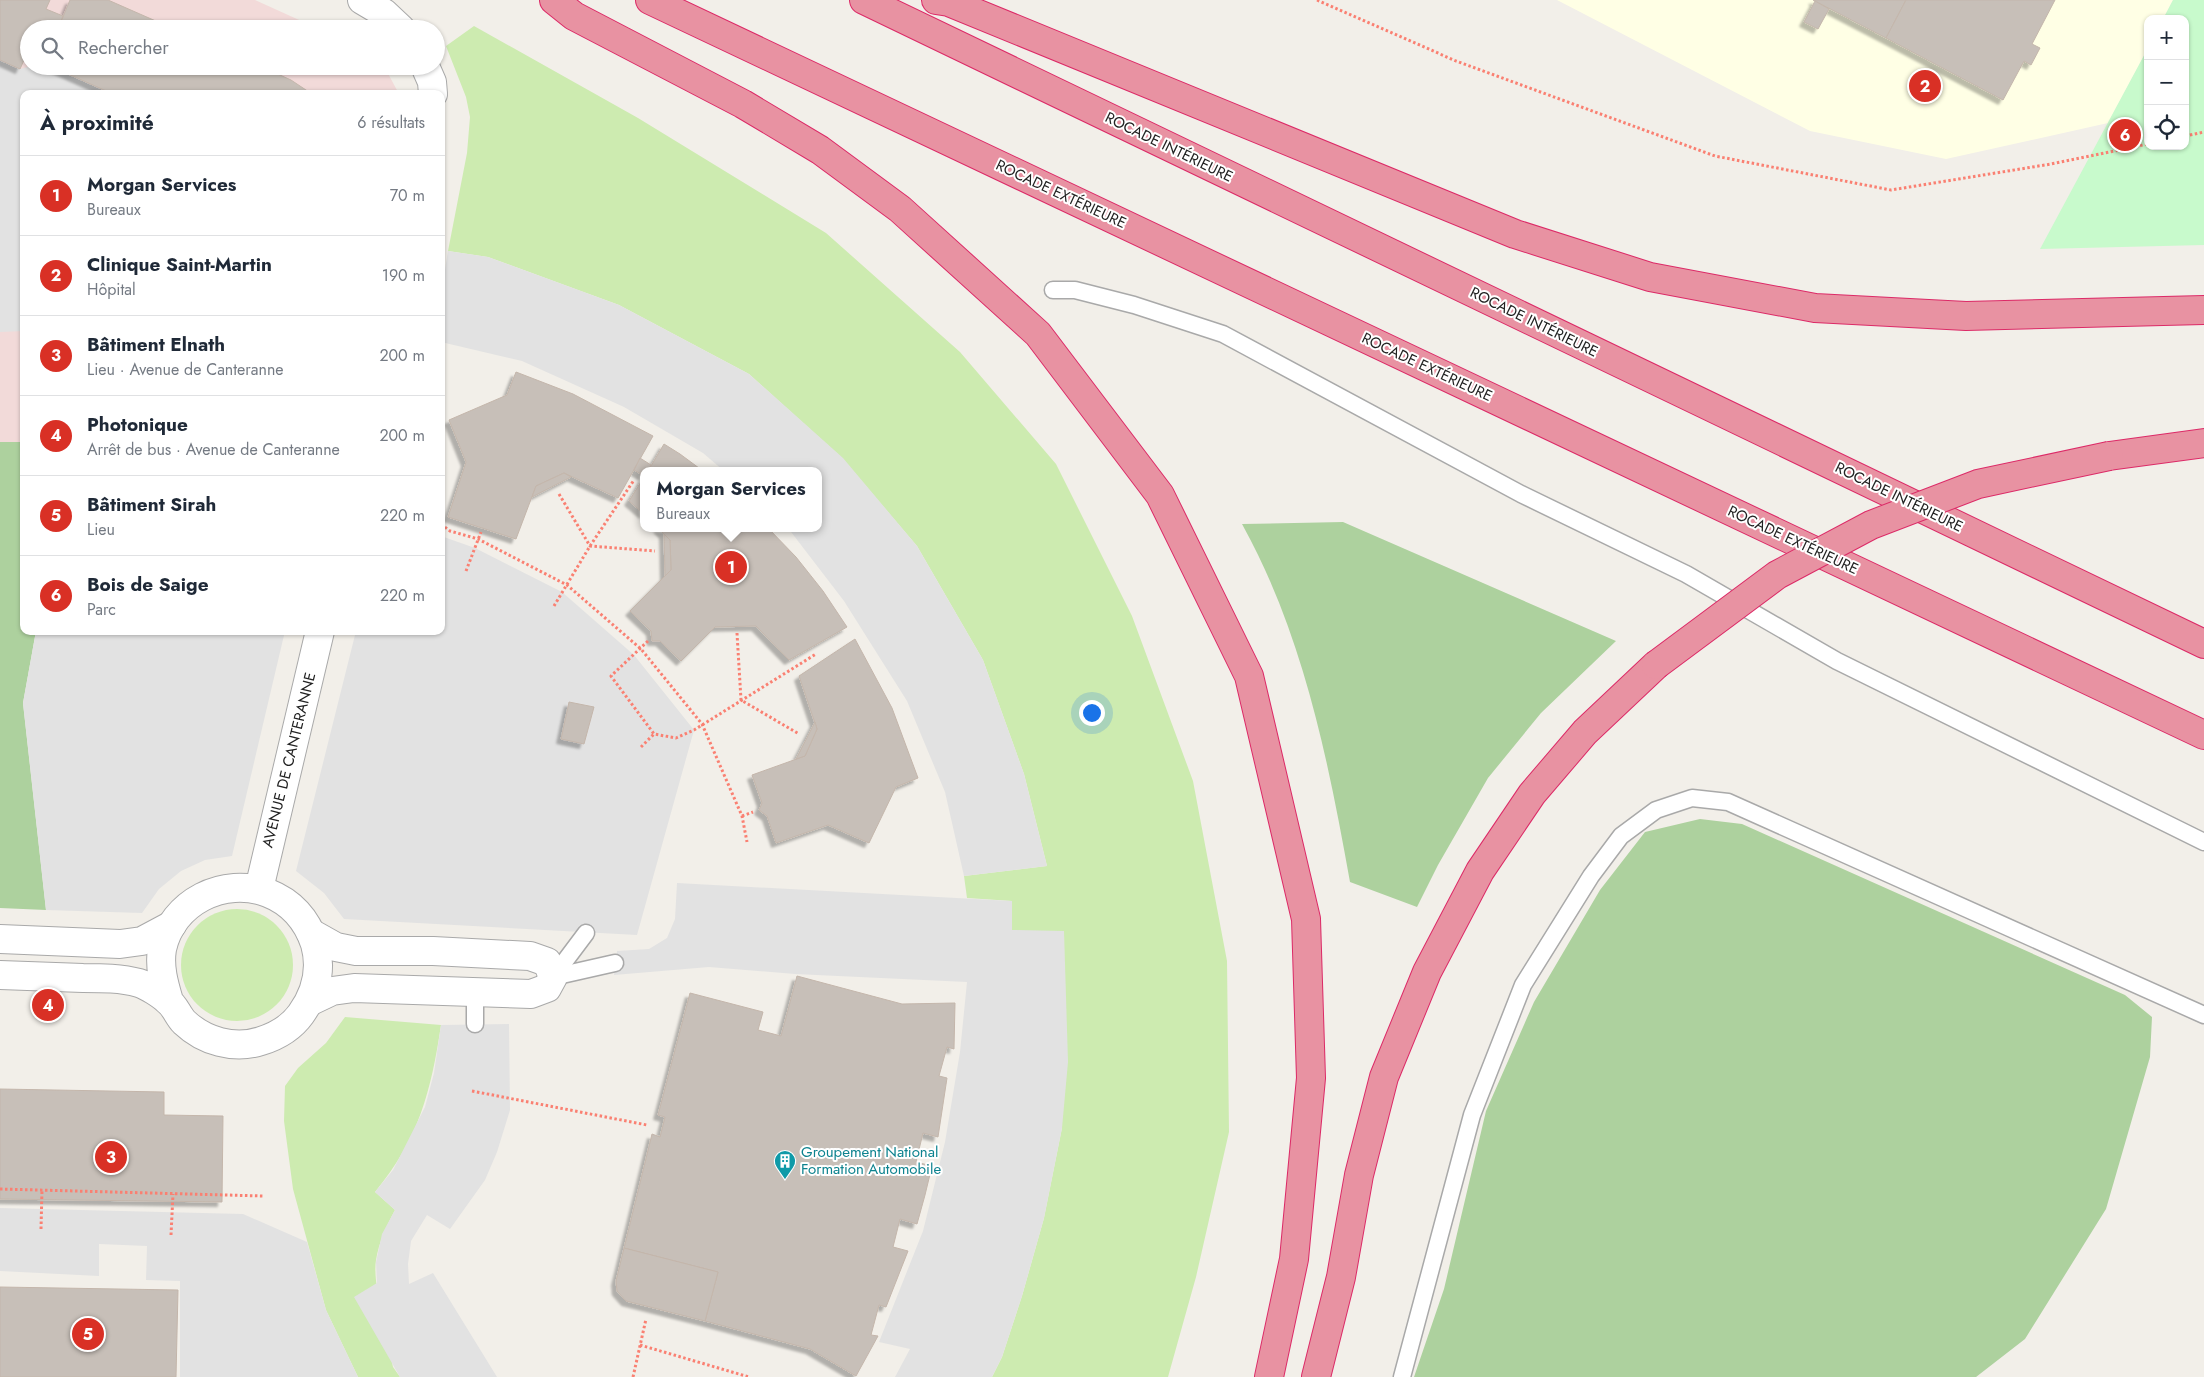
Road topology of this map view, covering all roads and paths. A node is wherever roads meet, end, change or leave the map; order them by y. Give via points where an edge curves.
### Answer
1 (362, 0) edge
2 (554, 0) edge
3 (650, 0) edge
4 (864, 0) edge
5 (936, 0) edge
6 (1317, 0) edge
7 (391, 20) edge
8 (429, 75) edge
9 (433, 90) edge
10 (2204, 132) edge
11 (2189, 135) edge
12 (2144, 145) edge
13 (1053, 290) dead end
14 (2204, 310) edge
15 (2204, 443) edge
16 (634, 480) dead end
17 (558, 494) dead end
18 (445, 527) edge
19 (481, 532) dead end
20 (478, 539) junction
21 (590, 546) junction
22 (655, 551) dead end
23 (466, 571) dead end
24 (567, 585) junction
25 (554, 606) dead end
26 (737, 633) dead end
27 (319, 635) edge
28 (648, 641) dead end
29 (2204, 644) edge
30 (641, 648) junction
31 (2027, 651) junction
32 (816, 654) dead end
33 (742, 700) junction
34 (702, 724) junction
35 (654, 734) junction
36 (799, 734) dead end
37 (2204, 735) edge
38 (641, 747) dead end
39 (2204, 750) edge
40 (752, 812) dead end
41 (742, 816) junction
42 (746, 842) dead end
43 (2204, 842) edge
44 (258, 889) junction
45 (172, 925) junction
46 (311, 933) junction
47 (586, 933) dead end
48 (0, 939) edge
49 (615, 963) dead end
50 (0, 975) edge
51 (553, 976) junction
52 (475, 992) junction
53 (169, 1001) junction
54 (311, 1001) junction
55 (2204, 1015) edge
56 (475, 1024) dead end
57 (472, 1091) dead end
58 (647, 1125) dead end
59 (0, 1189) edge
60 (42, 1190) junction
61 (173, 1194) junction
62 (263, 1196) dead end
63 (41, 1229) dead end
64 (171, 1235) dead end
65 (646, 1319) dead end
66 (640, 1345) junction
67 (633, 1377) edge
68 (749, 1377) edge
69 (1269, 1377) edge
70 (1316, 1377) edge
71 (1402, 1377) edge

1 - 7 street
2 - 69 highway via 574,16 742,104 820,150 900,209 1038,334 1160,495 1249,676 1306,920 1311,1078 1294,1259
3 - 31 highway, ROCADE EXTÉRIEURE
4 - 29 highway, ROCADE INTÉRIEURE
5 - 14 highway via 949,2 1515,234 1650,277 1815,308 1966,316
6 - 12 path via 1456,61 1715,156 1891,190 2051,164
8 - 9 street
10 - 11 path
13 - 43 lane via 1075,290 1134,305 1223,334 1521,494 1686,574 1837,661
15 - 70 highway, bridge via 2109,456 1978,484 1871,525 1777,575 1656,665 1585,732 1532,794 1480,871 1427,972 1384,1077 1359,1175 1341,1277
16 - 21 path
17 - 21 path
18 - 20 path
19 - 20 path
20 - 23 path
20 - 24 path
21 - 22 path
21 - 24 path
24 - 25 path
24 - 30 path
26 - 33 path
27 - 44 street, AVENUE DE CANTERANNE
28 - 30 path
30 - 34 path
30 - 35 path via 611,676
31 - 37 highway, ROCADE EXTÉRIEURE
31 - 39 highway
32 - 33 path
33 - 34 path
33 - 36 path
34 - 35 path via 676,738
34 - 41 path
35 - 38 path
40 - 41 path
41 - 42 path
44 - 45 street via 234,887 209,893 188,906
44 - 46 street via 280,898 298,913
45 - 48 street via 142,941 120,944
45 - 53 street via 162,949 161,975
46 - 51 street via 336,946 356,951 530,956 548,962
46 - 54 street via 318,955 318,978
47 - 51 lane
49 - 51 lane
50 - 53 street via 119,979 141,984
51 - 52 street via 547,988 531,994
52 - 54 street via 354,988 332,991
52 - 56 lane
53 - 54 street via 184,1021 204,1036 228,1044 252,1044 276,1036 296,1021
55 - 71 lane via 1728,802 1692,798 1656,810 1622,836 1591,876 1523,985 1472,1115
57 - 58 path
59 - 60 path
60 - 61 path
60 - 63 path
61 - 62 path
61 - 64 path
65 - 66 path
66 - 67 path
66 - 68 path

